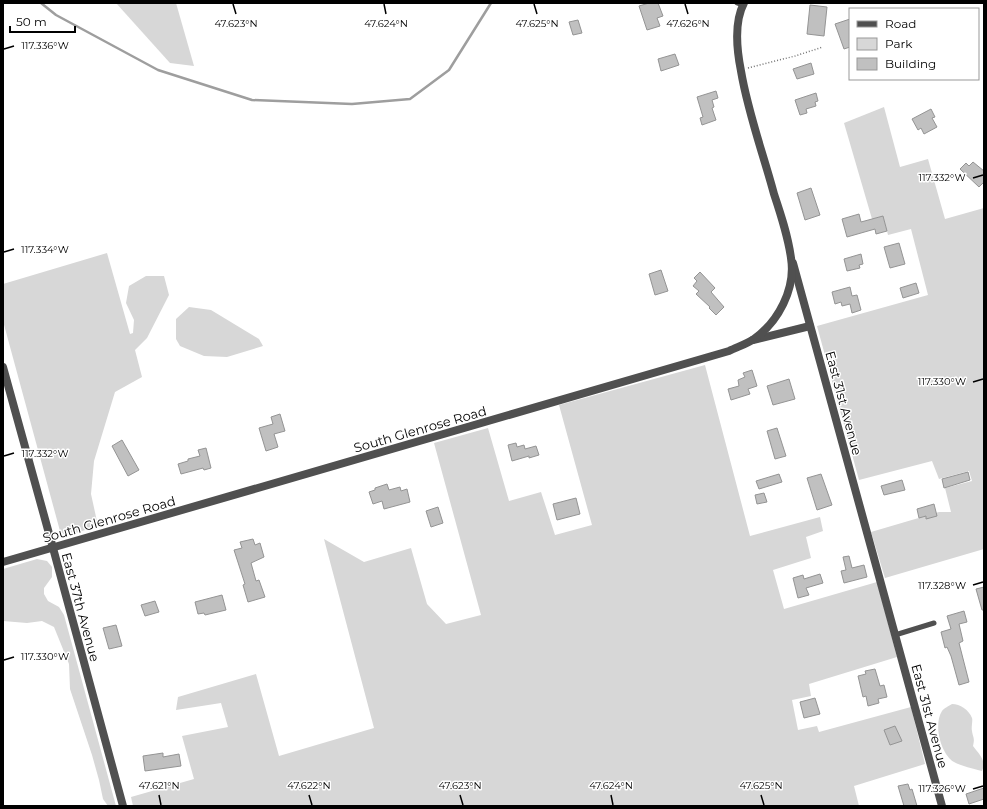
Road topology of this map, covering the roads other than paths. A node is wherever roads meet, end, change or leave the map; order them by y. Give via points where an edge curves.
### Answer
1 (741, 4) edge
2 (792, 260) junction
3 (810, 326) junction
4 (753, 340) junction
5 (3, 368) edge
6 (53, 548) junction
7 (3, 562) edge
8 (934, 623) dead end
9 (895, 635) junction
10 (123, 806) edge
11 (942, 806) edge

1 - 2 street, East 31st Avenue via 737,52 740,70
2 - 3 street, East 31st Avenue
2 - 4 street, South Glenrose Road via 788,293 782,307 768,327
3 - 4 street
3 - 9 street, East 31st Avenue
4 - 6 street, South Glenrose Road via 709,356
5 - 6 street, East 37th Avenue
6 - 7 street, South Glenrose Road
6 - 10 street, East 37th Avenue
8 - 9 lane
9 - 11 street, East 31st Avenue

